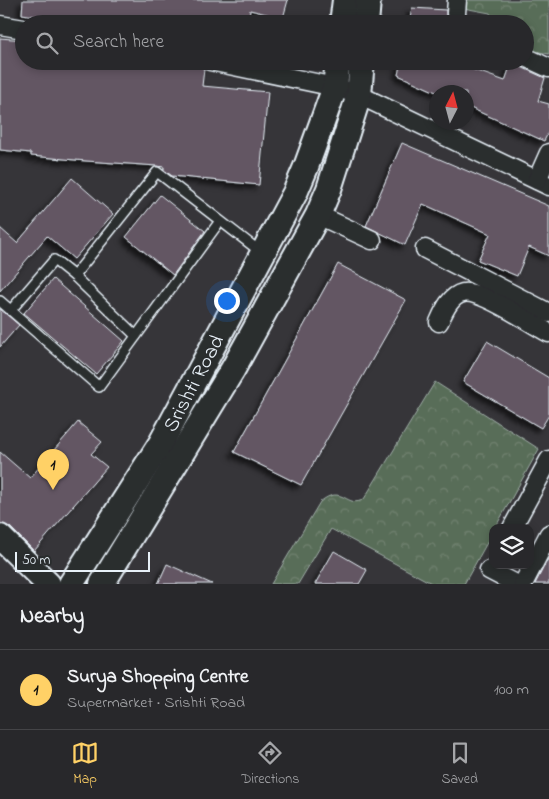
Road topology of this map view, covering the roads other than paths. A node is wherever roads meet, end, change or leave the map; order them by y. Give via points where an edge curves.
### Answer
1 (345, 0) edge
2 (368, 0) edge
3 (457, 0) edge
4 (343, 15) edge
5 (367, 15) edge
6 (456, 15) edge
7 (0, 25) edge
8 (15, 28) edge
9 (534, 61) edge
10 (549, 68) edge
11 (253, 70) edge
12 (337, 70) edge
13 (361, 70) edge
14 (335, 87) junction
15 (359, 95) junction
16 (549, 153) edge
17 (543, 183) edge
18 (318, 215) junction
19 (220, 221) junction
20 (372, 240) dead end
21 (425, 249) dead end
22 (263, 253) junction
23 (74, 276) junction
24 (0, 301) edge
25 (11, 310) junction
26 (549, 313) edge
27 (439, 322) dead end
28 (549, 333) edge
29 (136, 336) junction
30 (209, 354) junction
31 (233, 369) junction
32 (549, 460) edge
33 (514, 524) edge
34 (549, 534) edge
35 (0, 537) edge
36 (488, 572) edge
37 (48, 584) edge
38 (72, 584) edge
39 (102, 584) edge
40 (516, 584) edge
41 (523, 584) edge

1 - 4 main road
2 - 5 main road
3 - 6 street
7 - 8 street
9 - 10 street
11 - 14 street
12 - 14 main road, Srishti Road
13 - 15 main road, Srishti Road
14 - 15 street
14 - 22 main road, Srishti Road via 306,167
15 - 17 street
15 - 18 main road, Srishti Road
16 - 17 street
18 - 20 street
18 - 31 main road, Srishti Road
19 - 22 lane
19 - 23 lane via 157,172
19 - 29 lane
21 - 26 street
22 - 30 main road, Srishti Road
23 - 25 lane via 54,260
23 - 29 lane
24 - 25 lane
25 - 29 lane via 99,387
27 - 28 street via 450,300 462,293 480,294
30 - 31 main road
30 - 38 main road, Srishti Road via 161,443
31 - 39 main road, Srishti Road
32 - 33 street
34 - 41 street
35 - 37 main road
36 - 40 street

